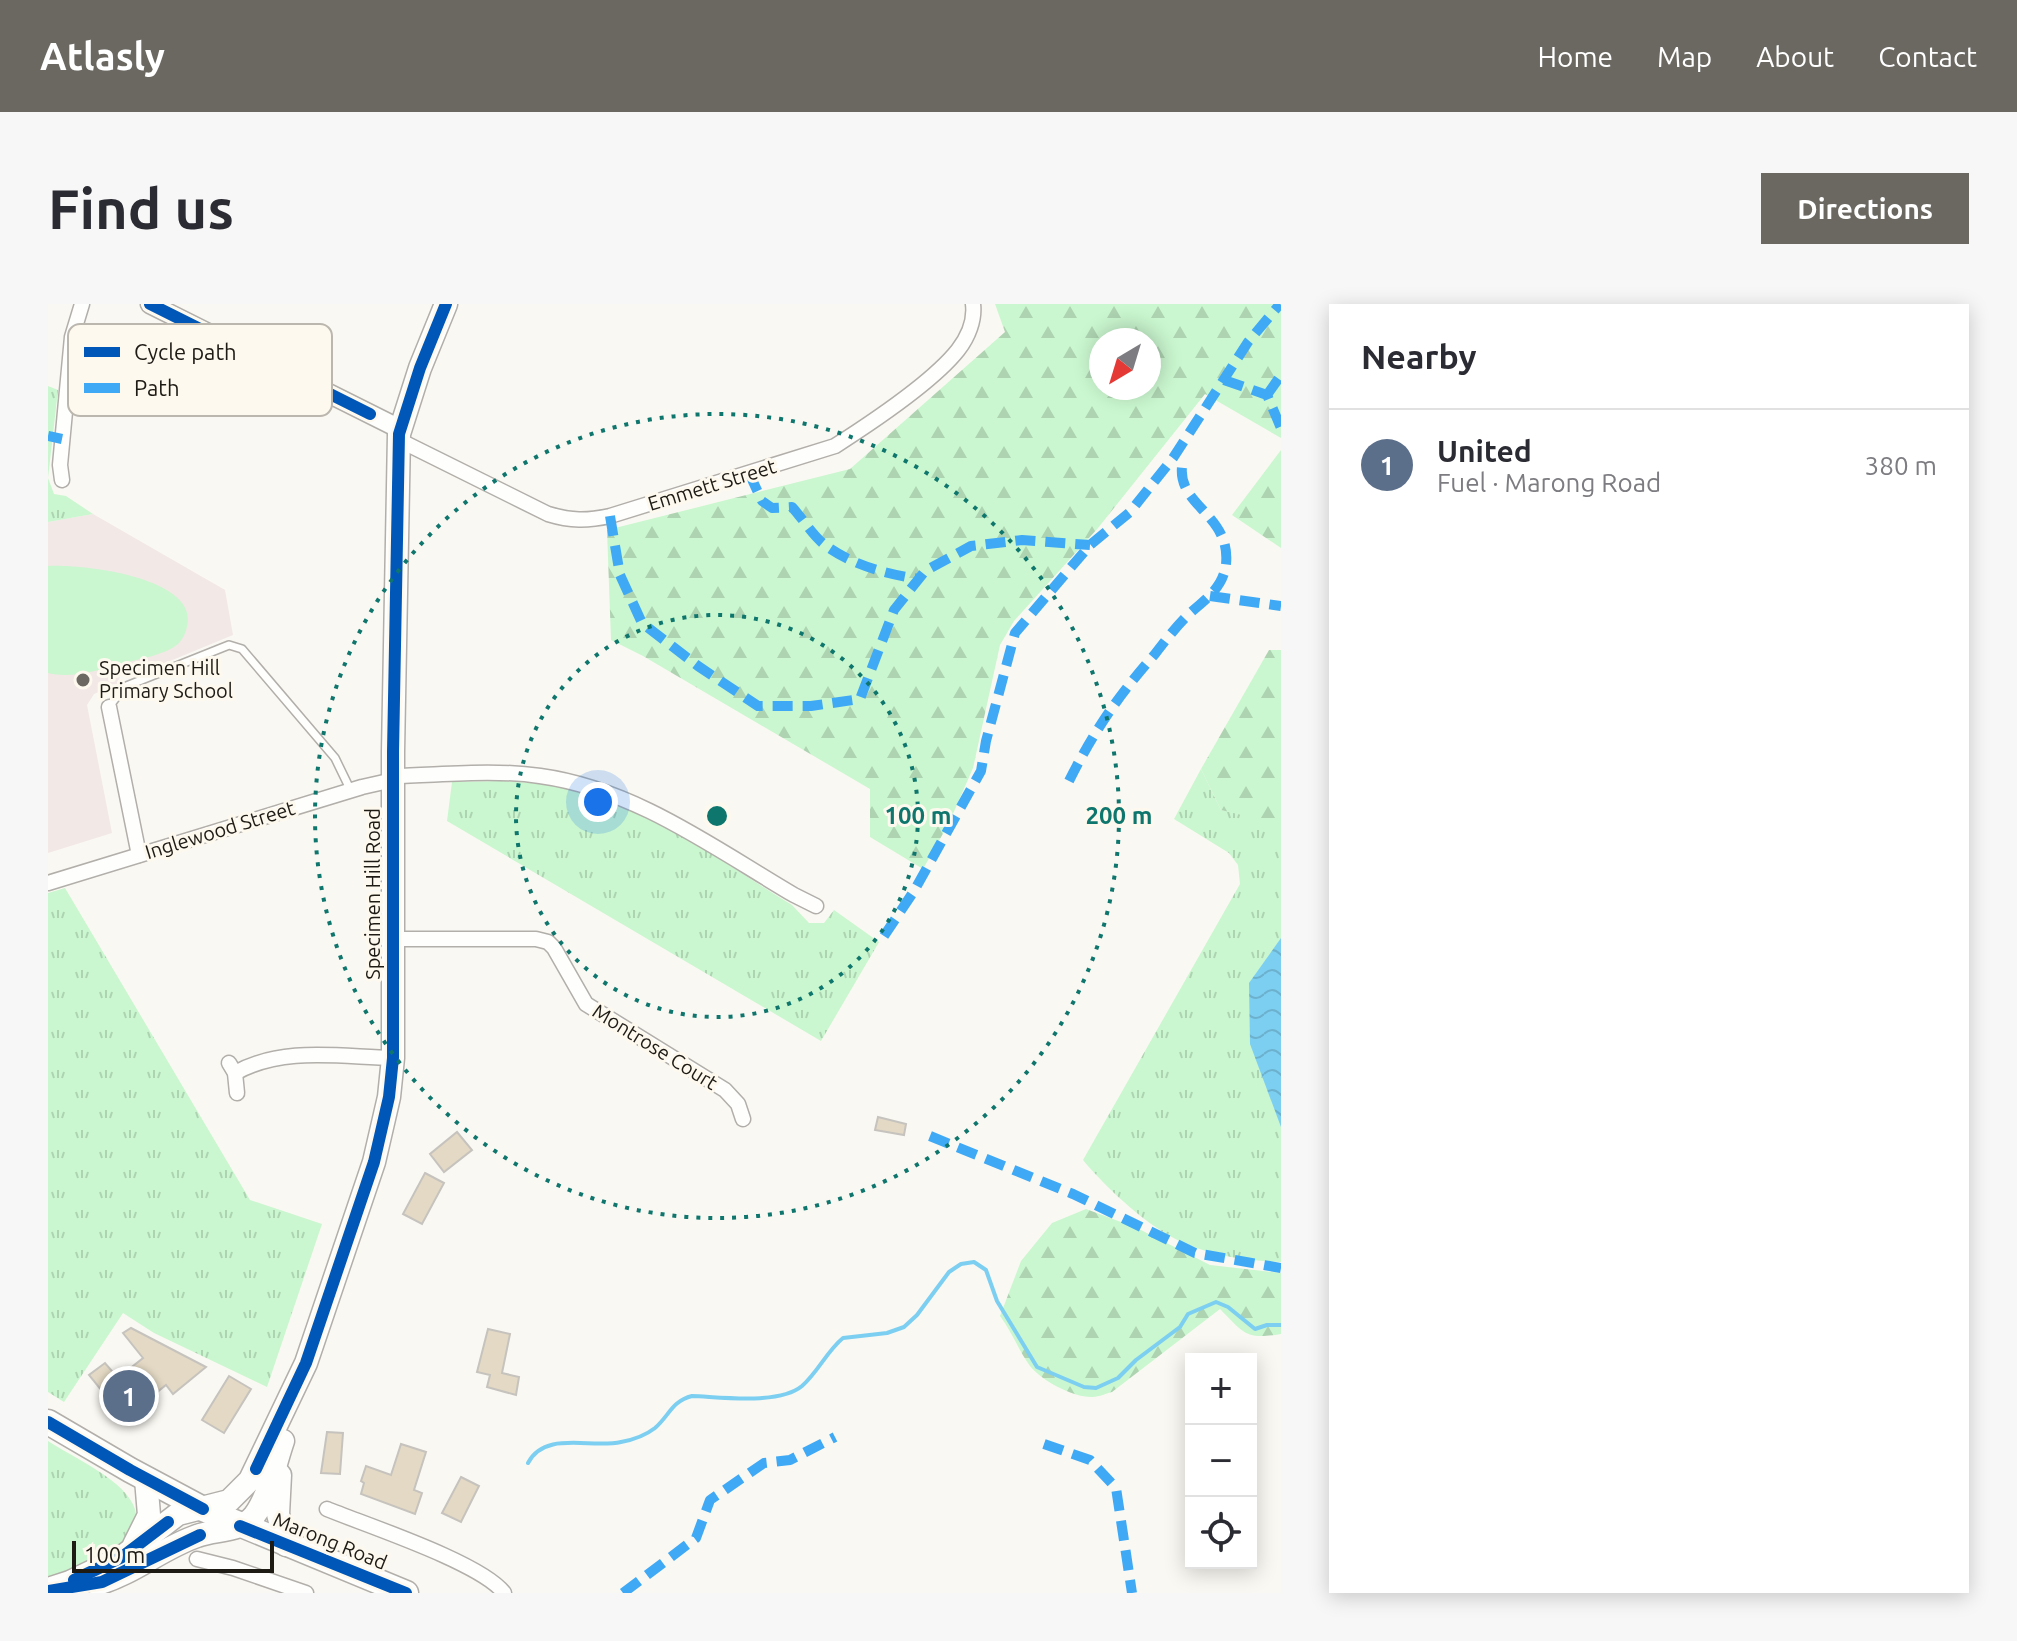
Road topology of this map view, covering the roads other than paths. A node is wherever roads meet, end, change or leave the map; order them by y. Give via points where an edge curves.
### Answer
1 (82, 304) edge
2 (150, 304) edge
3 (446, 304) edge
4 (973, 304) edge
5 (76, 324) edge
6 (188, 324) edge
7 (68, 380) edge
8 (332, 399) edge
9 (400, 435) junction
10 (62, 480) dead end
11 (109, 707) joint
12 (393, 778) junction
13 (351, 791) junction
14 (139, 855) junction
15 (48, 883) edge
16 (816, 906) dead end
17 (394, 939) junction
18 (393, 1058) junction
19 (237, 1093) dead end
20 (743, 1119) dead end
21 (306, 1363) junction
22 (48, 1422) edge
23 (284, 1438) junction
24 (146, 1479) junction
25 (203, 1509) junction
26 (327, 1509) dead end
27 (240, 1526) junction
28 (286, 1545) junction
29 (129, 1552) junction
30 (197, 1559) dead end
31 (114, 1578) edge
32 (48, 1590) edge
33 (306, 1593) edge
34 (406, 1593) edge
35 (504, 1593) edge

1 - 5 street
2 - 6 street
3 - 9 main road, Specimen Hill Road
4 - 9 street, Emmett Street via 971,329 959,350 835,446 610,516 569,521 548,514
7 - 10 street
8 - 9 street
9 - 12 main road, Specimen Hill Road
11 - 13 lane via 124,687 235,645 335,758
11 - 14 street
12 - 13 street, Inglewood Street
12 - 16 street, Inglewood Street via 521,774 593,787 639,805
12 - 17 main road, Specimen Hill Road
13 - 14 street, Inglewood Street
14 - 15 street, Inglewood Street
17 - 18 main road, Specimen Hill Road
17 - 20 street, Montrose Court via 548,942 586,1004 725,1090
18 - 19 street via 263,1059 232,1068
18 - 21 main road, Specimen Hill Road via 374,1162
21 - 23 main road, Specimen Hill Road
21 - 25 main road, Specimen Hill Road via 250,1480 229,1501
22 - 24 highway, Marong Road
23 - 27 main road, Specimen Hill Road via 258,1509
23 - 28 main road via 278,1511
24 - 25 highway, Marong Road
24 - 29 main road via 149,1518
25 - 27 highway, Marong Road
25 - 29 main road, Specimen Hill Road via 178,1514
26 - 35 street via 445,1557 488,1578
27 - 28 highway, Marong Road
27 - 31 main road via 194,1536
28 - 34 highway, Marong Road
29 - 31 main road, Specimen Hill Road
30 - 33 street
31 - 32 main road

